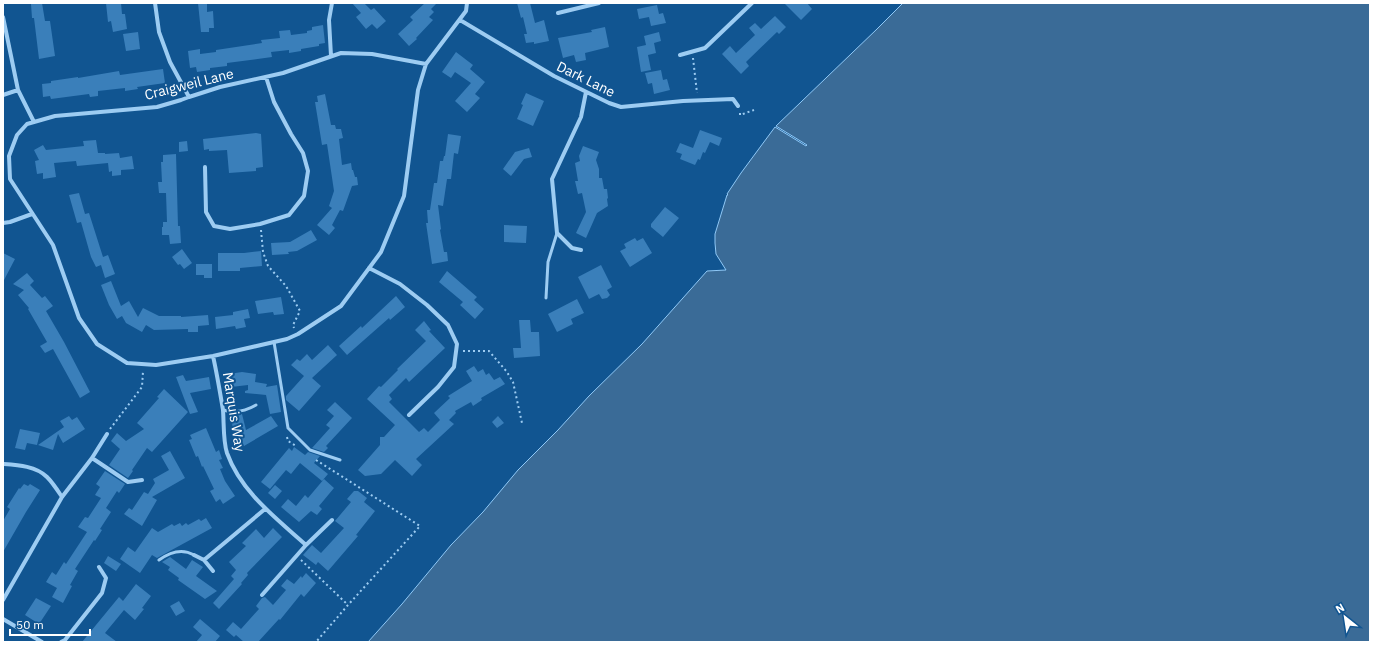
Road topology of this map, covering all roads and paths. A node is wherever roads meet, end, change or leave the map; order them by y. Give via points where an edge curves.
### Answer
1 (154, 3) edge
2 (332, 3) edge
3 (467, 3) edge
4 (599, 3) edge
5 (752, 3) edge
6 (558, 13) dead end
7 (3, 17) edge
8 (460, 20) junction
9 (693, 51) junction
10 (680, 55) dead end
11 (331, 56) junction
12 (426, 64) junction
13 (266, 77) junction
14 (18, 90) junction
15 (586, 92) junction
16 (3, 95) edge
17 (189, 97) junction
18 (697, 100) junction
19 (738, 106) dead end
20 (34, 122) junction
21 (205, 167) dead end
22 (32, 214) junction
23 (3, 223) edge
24 (260, 224) junction
25 (557, 233) junction
26 (581, 250) dead end
27 (369, 268) junction
28 (546, 298) dead end
29 (298, 334) junction
30 (274, 342) junction
31 (456, 351) junction
32 (214, 356) junction
33 (144, 364) junction
34 (256, 405) dead end
35 (223, 410) junction
36 (409, 416) dead end
37 (522, 423) dead end
38 (107, 434) joint
39 (92, 458) junction
40 (340, 460) dead end
41 (3, 464) edge
42 (142, 480) dead end
43 (62, 497) junction
44 (265, 509) junction
45 (332, 520) dead end
46 (420, 526) dead end
47 (306, 544) junction
48 (194, 555) joint
49 (296, 555) junction
50 (160, 560) dead end
51 (204, 560) junction
52 (99, 567) dead end
53 (213, 570) dead end
54 (262, 595) dead end
55 (3, 600) edge
56 (348, 605) junction
57 (3, 619) edge
58 (42, 642) edge
59 (61, 642) edge
60 (316, 642) edge

1 - 17 street via 161,38 170,62
2 - 11 street via 329,20
3 - 8 street via 466,11
4 - 6 street
5 - 9 street via 705,48
7 - 14 street
8 - 12 street
8 - 15 street, Dark Lane
9 - 10 street
9 - 18 path
11 - 12 street, Craigweil Lane via 341,53 372,54
11 - 13 street, Craigweil Lane
12 - 27 street, Craigweil Lane via 418,90 404,196 381,252
13 - 17 street, Craigweil Lane
13 - 24 street via 274,102 303,153 308,171 304,196 289,216
14 - 16 street
14 - 20 street
15 - 18 street, Dark Lane via 621,107
15 - 25 street via 581,117 552,179
17 - 20 street, Craigweil Lane via 157,107 55,116
18 - 19 street, Dark Lane via 732,99
20 - 22 street, Craigweil Lane via 27,124 17,135 9,156 10,179
21 - 24 street via 206,212 214,226 230,229
22 - 23 street
22 - 33 street, Craigweil Lane via 53,245 79,318 97,344 127,362
24 - 29 path via 263,252 268,266 286,286 300,311 293,325
25 - 26 street via 572,248
25 - 28 lane via 548,262
27 - 29 street, Craigweil Lane via 341,306
27 - 31 street via 400,284 443,320 457,344
29 - 30 street, Craigweil Lane
30 - 32 street, Craigweil Lane
30 - 40 lane via 288,428 310,450
31 - 36 street via 454,367
31 - 37 path via 489,351 513,382
32 - 33 street, Craigweil Lane
32 - 35 street, Marquis Way
33 - 38 path via 142,387
34 - 35 lane via 250,409 231,412
35 - 44 street, Marquis Way via 226,451 233,468
38 - 39 street
39 - 42 street via 128,482
39 - 43 street
41 - 43 street via 38,470 47,477
43 - 55 street
44 - 47 street, Marquis Way
44 - 51 street
45 - 47 street
46 - 56 path
47 - 49 street
48 - 50 lane via 176,551
48 - 51 street
49 - 54 street
49 - 56 path
51 - 53 street
52 - 59 street via 106,578 102,593
56 - 60 path
57 - 58 street

